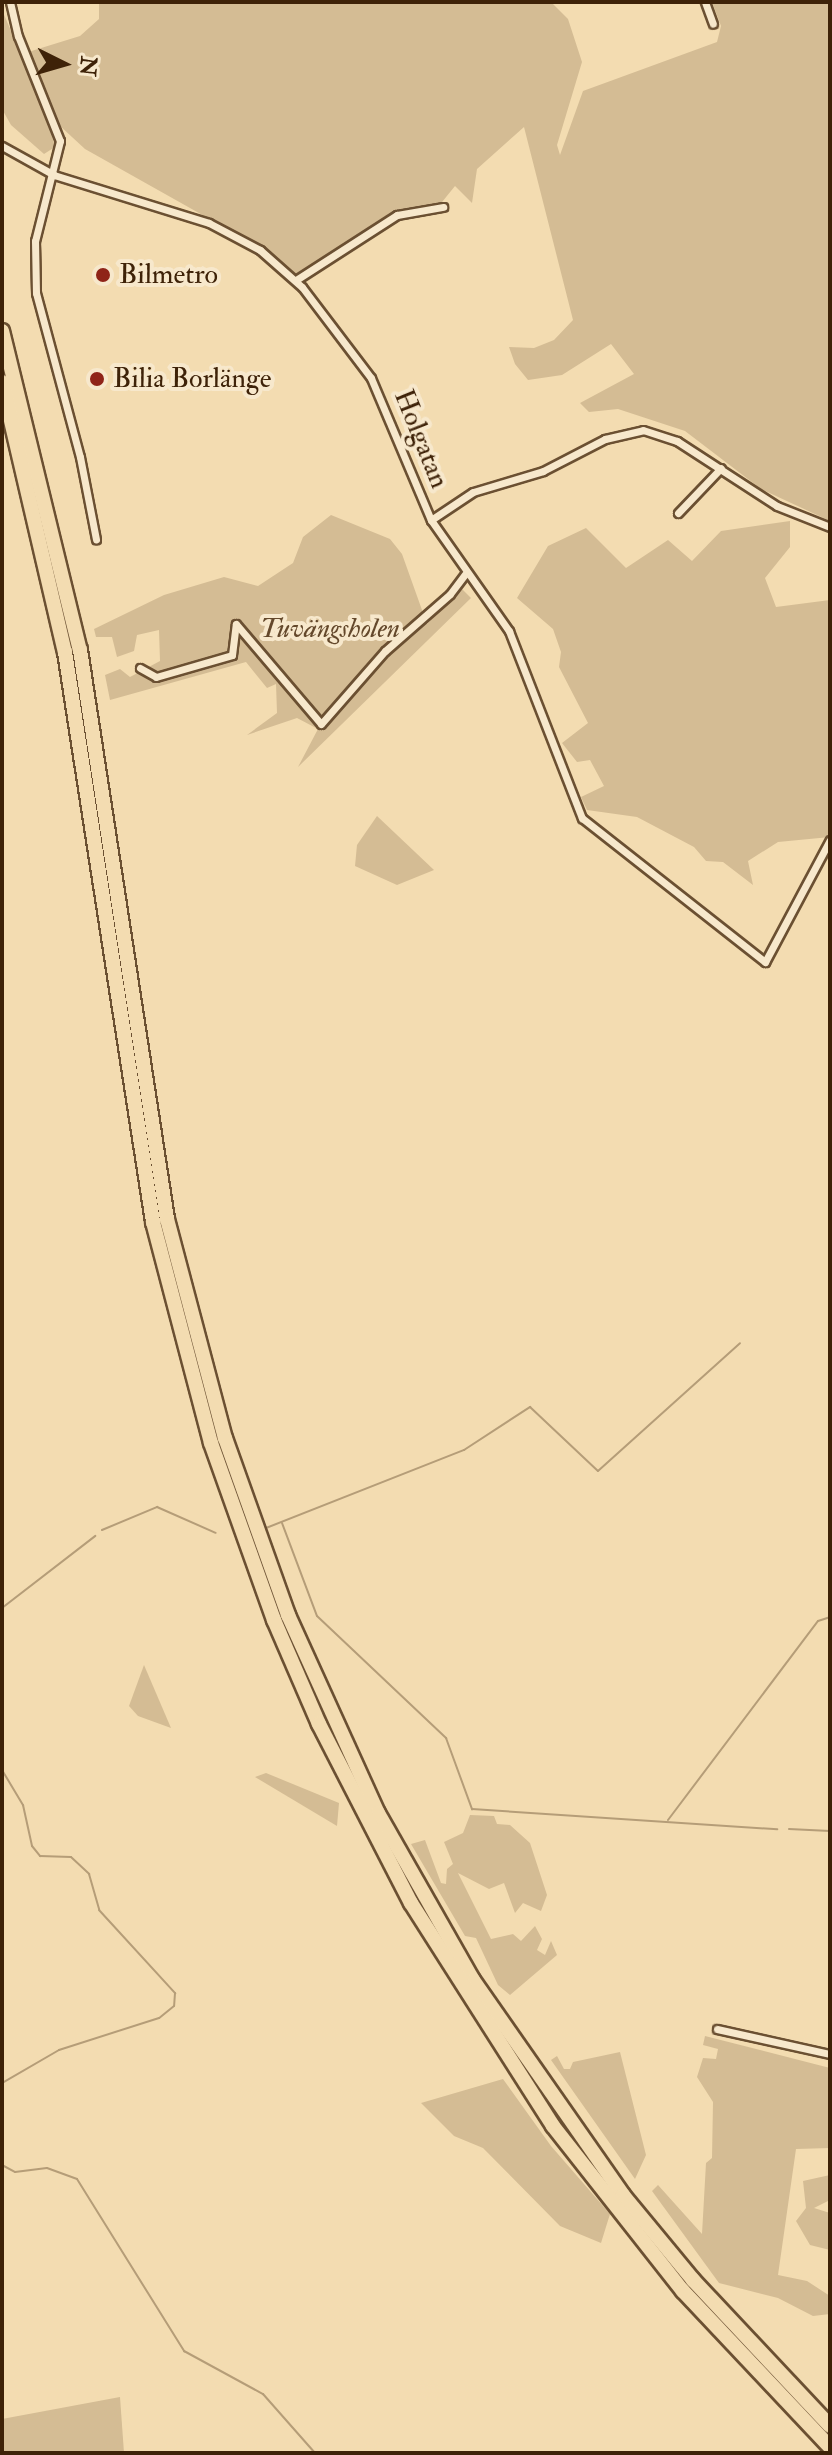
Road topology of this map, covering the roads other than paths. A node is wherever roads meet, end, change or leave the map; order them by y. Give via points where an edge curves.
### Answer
1 (10, 2) edge
2 (705, 2) edge
3 (713, 24) dead end
4 (2, 146) edge
5 (54, 175) junction
6 (443, 207) dead end
7 (296, 280) junction
8 (2, 331) edge
9 (2, 382) edge
10 (721, 468) junction
11 (678, 513) dead end
12 (431, 520) junction
13 (830, 527) edge
14 (96, 539) dead end
15 (465, 574) junction
16 (140, 668) dead end
17 (830, 840) edge
18 (717, 2029) dead end
19 (830, 2054) edge
20 (830, 2426) edge
21 (830, 2447) edge

1 - 5 street via 18,36 58,132
2 - 3 street
4 - 5 street, Holgatan
5 - 7 street, Holgatan via 209,223 260,250
5 - 14 street via 35,241 36,293
6 - 7 street via 397,215
7 - 12 street, Holgatan via 371,378
8 - 20 highway via 80,650 167,1219 225,1438 288,1615 378,1813 498,2018 633,2207 693,2280
9 - 21 highway via 65,652 153,1222 207,1429 274,1620 325,1737 411,1903 553,2126 683,2291
10 - 11 street
10 - 12 street via 658,432 625,431 543,471 473,492
10 - 13 street via 777,506
12 - 15 street, Holgatan
15 - 16 street via 450,594 385,651 321,724 236,624 232,655 156,677
15 - 17 street, Holgatan via 509,631 582,818 765,962
18 - 19 street

